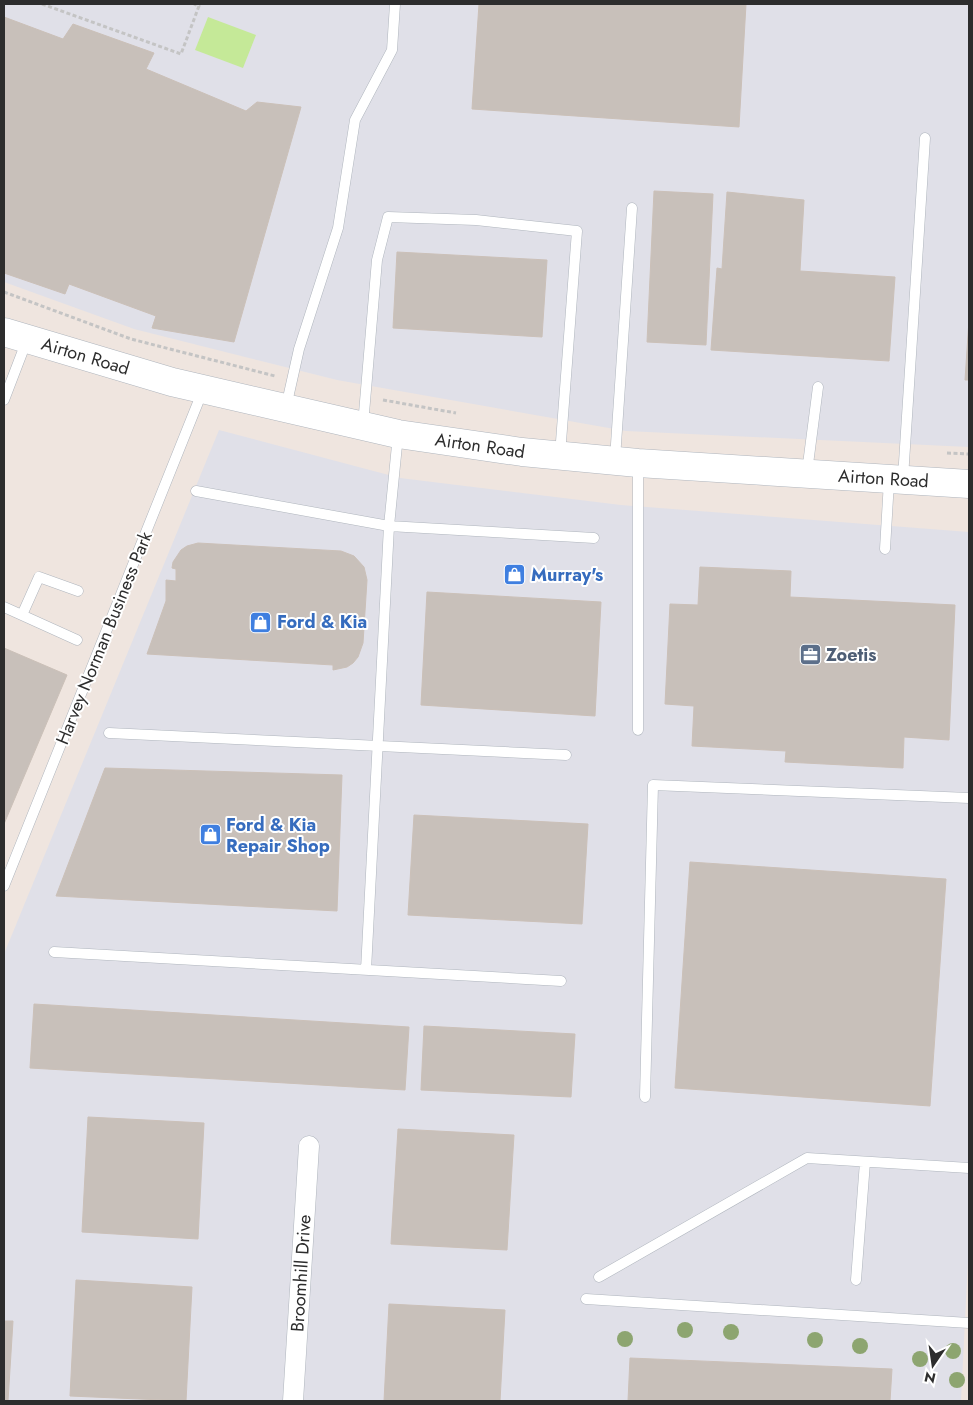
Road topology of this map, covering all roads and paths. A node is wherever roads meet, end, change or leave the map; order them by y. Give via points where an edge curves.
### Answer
1 (42, 4) edge
2 (194, 4) edge
3 (396, 4) edge
4 (925, 138) dead end
5 (632, 208) dead end
6 (4, 292) edge
7 (16, 336) edge
8 (292, 380) junction
9 (818, 387) dead end
10 (203, 389) junction
11 (365, 397) junction
12 (4, 400) edge
13 (286, 408) junction
14 (464, 414) dead end
15 (363, 426) junction
16 (398, 434) junction
17 (905, 451) junction
18 (969, 454) edge
19 (560, 456) junction
20 (626, 461) junction
21 (807, 473) junction
22 (896, 478) junction
23 (969, 484) edge
24 (196, 491) dead end
25 (390, 526) junction
26 (594, 538) dead end
27 (885, 549) dead end
28 (78, 591) dead end
29 (4, 607) edge
30 (22, 616) junction
31 (77, 640) dead end
32 (638, 730) dead end
33 (109, 732) dead end
34 (378, 745) junction
35 (566, 755) dead end
36 (969, 798) edge
37 (4, 886) edge
38 (54, 952) dead end
39 (366, 970) junction
40 (561, 981) dead end
41 (644, 1097) dead end
42 (310, 1146) dead end
43 (866, 1162) junction
44 (969, 1168) edge
45 (599, 1276) dead end
46 (856, 1280) dead end
47 (586, 1299) dead end
48 (969, 1323) edge
49 (293, 1401) edge

1 - 2 path via 181,54 199,6
3 - 8 lane via 392,50 355,120 338,228
4 - 17 lane
5 - 20 lane
6 - 8 path via 131,339
7 - 10 street, Airton Road
7 - 12 lane
8 - 13 lane
9 - 21 lane
10 - 13 street, Airton Road
10 - 37 lane, Harvey Norman Business Park
11 - 14 path
11 - 15 lane
11 - 19 lane via 377,260 388,217 476,220 577,231
13 - 15 street, Airton Road
15 - 16 street, Airton Road
16 - 19 street, Airton Road
16 - 25 lane
17 - 18 path
17 - 22 lane
19 - 20 street, Airton Road
20 - 21 street, Airton Road
20 - 32 lane
21 - 22 street, Airton Road
22 - 23 street, Airton Road
22 - 27 lane
24 - 25 lane
25 - 26 lane
25 - 34 lane
28 - 30 lane via 39,578
29 - 30 lane
30 - 31 lane
33 - 34 lane
34 - 35 lane
34 - 39 lane
36 - 41 lane via 653,785
38 - 39 lane
39 - 40 lane
42 - 49 street, Broomhill Drive
43 - 44 lane
43 - 45 lane via 807,1158
43 - 46 lane
47 - 48 lane

